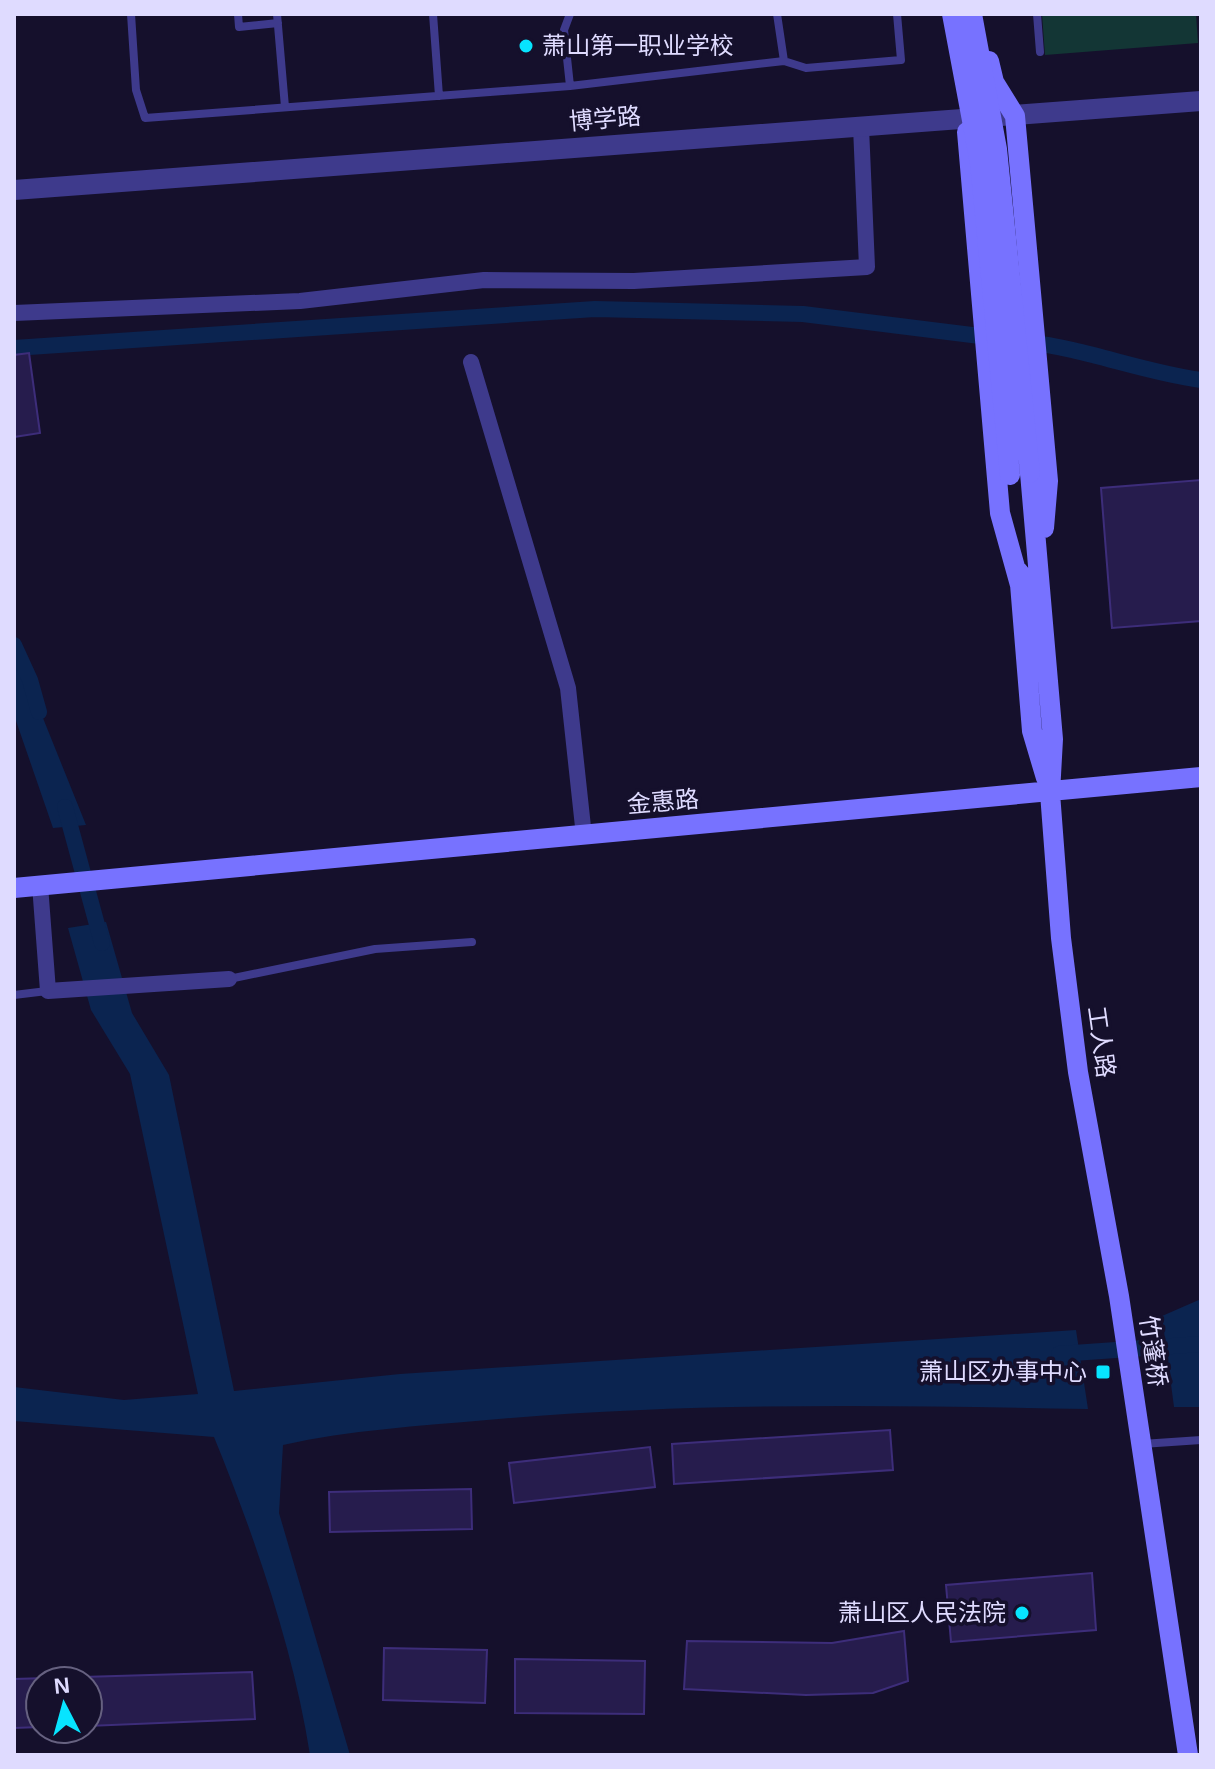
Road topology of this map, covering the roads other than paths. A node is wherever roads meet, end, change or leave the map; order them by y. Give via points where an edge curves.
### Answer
1 (131, 14) edge
2 (238, 14) edge
3 (433, 14) edge
4 (570, 14) edge
5 (777, 14) edge
6 (897, 14) edge
7 (974, 14) edge
8 (1037, 14) edge
9 (949, 16) edge
10 (278, 18) edge
11 (1040, 52) dead end
12 (784, 61) junction
13 (570, 86) junction
14 (439, 96) junction
15 (1201, 101) edge
16 (285, 107) junction
17 (1015, 116) junction
18 (966, 121) junction
19 (861, 127) junction
20 (14, 190) edge
21 (14, 313) edge
22 (471, 362) dead end
23 (1020, 474) junction
24 (1029, 585) junction
25 (1201, 777) edge
26 (1050, 793) junction
27 (584, 836) junction
28 (48, 885) junction
29 (14, 888) edge
30 (472, 942) dead end
31 (229, 979) joint
32 (48, 991) junction
33 (14, 995) edge
34 (1119, 1296) joint
35 (1201, 1440) edge
36 (1140, 1444) junction
37 (1188, 1755) edge

1 - 16 lane via 136,90 145,118
2 - 10 lane via 239,27
3 - 14 lane
4 - 13 lane via 564,30
5 - 12 lane
6 - 12 lane via 901,60 806,68
7 - 17 main road via 994,82
7 - 23 main road, bridge via 997,149
8 - 11 lane
9 - 18 main road
9 - 23 main road, bridge via 980,163
10 - 16 lane
12 - 13 lane
13 - 14 lane
14 - 16 lane
15 - 17 street, 博学路
17 - 18 street, 博学路
17 - 24 main road via 1048,481
18 - 19 street, 博学路
18 - 24 main road via 1000,513
19 - 20 street, 博学路
19 - 21 street via 867,267 634,281 484,280 300,301
22 - 27 street via 568,688
23 - 24 main road, 工人路
24 - 26 main road, 工人路 via 1053,739
25 - 26 main road, 金惠路
26 - 27 main road, 金惠路
26 - 34 main road, 工人路 via 1078,1072
27 - 28 main road, 金惠路
28 - 29 main road
28 - 32 street
30 - 31 lane via 375,949
31 - 32 street
32 - 33 lane
34 - 36 main road, 竹蓬桥
35 - 36 lane
36 - 37 main road

